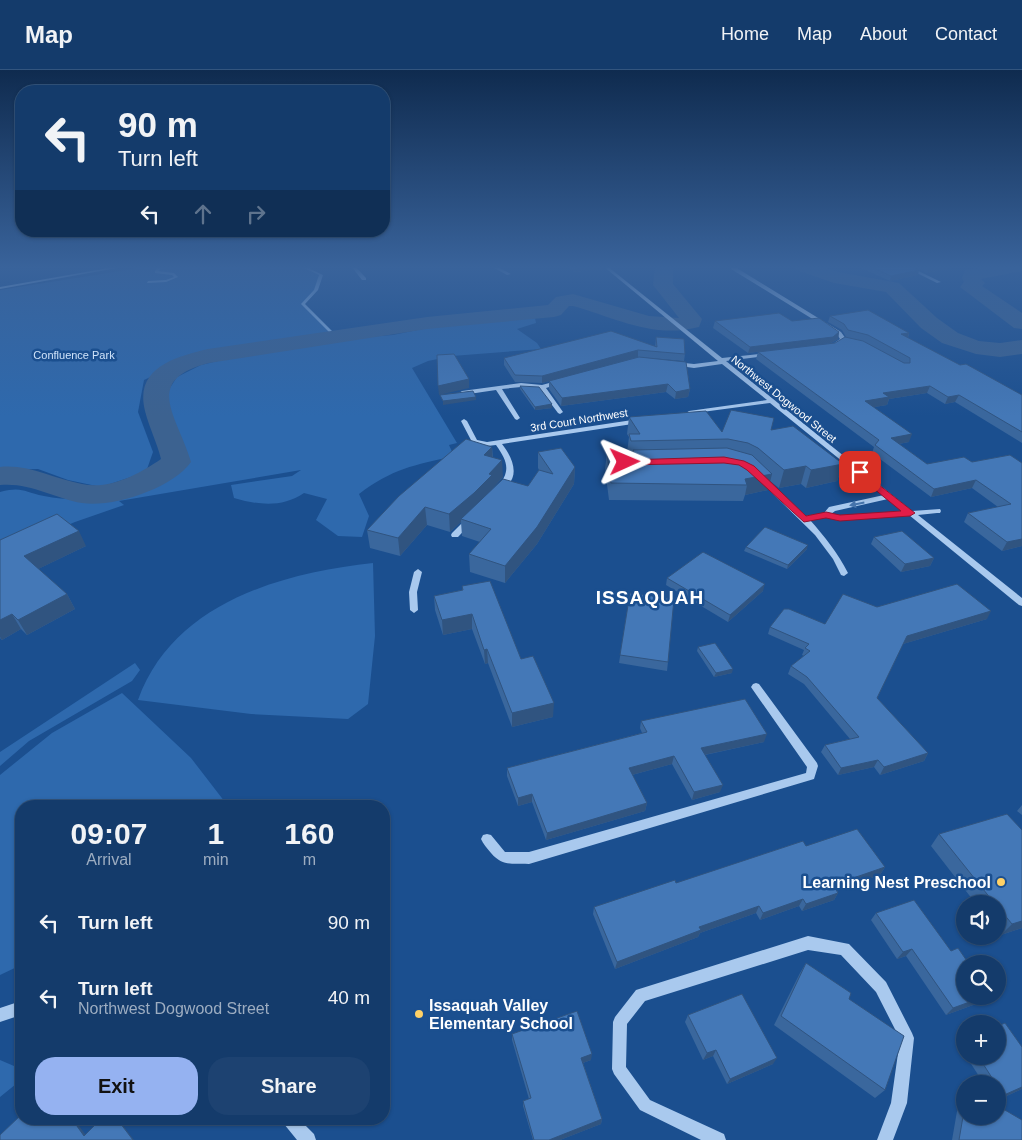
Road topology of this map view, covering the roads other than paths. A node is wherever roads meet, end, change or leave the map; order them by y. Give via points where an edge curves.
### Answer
1 (667, 316) edge
2 (811, 316) edge
3 (844, 341) joint
4 (824, 347) edge
5 (778, 352) edge
6 (721, 361) junction
7 (666, 364) edge
8 (571, 380) edge
9 (542, 387) junction
10 (498, 388) junction
11 (452, 394) edge
12 (770, 401) junction
13 (560, 412) dead end
14 (679, 415) edge
15 (516, 418) dead end
16 (650, 419) edge
17 (464, 421) dead end
18 (498, 443) junction
19 (751, 468) edge
20 (890, 496) junction
21 (492, 497) edge
22 (937, 511) dead end
23 (910, 513) junction
24 (826, 515) junction
25 (474, 516) edge
26 (804, 519) junction
27 (455, 535) dead end
28 (418, 572) dead end
29 (844, 573) dead end
30 (1022, 602) edge
31 (414, 610) dead end
32 (756, 687) dead end
33 (487, 839) dead end
34 (15, 1010) edge
35 (0, 1014) edge
36 (294, 1125) edge
37 (308, 1140) edge
38 (718, 1140) edge
39 (885, 1140) edge

1 - 6 street, Northwest Dogwood Street
2 - 3 street via 839,333
3 - 4 street
5 - 6 street
6 - 7 street via 694,366
6 - 12 street, Northwest Dogwood Street
8 - 9 street
9 - 10 street
9 - 13 street
10 - 11 street
10 - 15 street
12 - 14 street
12 - 20 street, Northwest Dogwood Street
16 - 18 street, 3rd Court Northwest
17 - 18 street, 3rd Court Northwest via 476,442
18 - 21 street via 511,463 512,474
19 - 26 street
20 - 23 street, Northwest Dogwood Street
20 -> 24 street via 832,509
22 - 23 street
23 - 24 street via 840,518
23 - 30 street, Northwest Dogwood Street
24 - 26 street
25 - 27 street
26 - 29 street via 836,556
28 - 31 street via 413,592
32 - 33 street via 813,766 810,776 529,858 502,857
34 - 35 street
36 - 37 street
38 - 39 street via 645,1104 619,1069 620,1022 641,995 808,943 844,949 882,987 907,1038 899,1103

